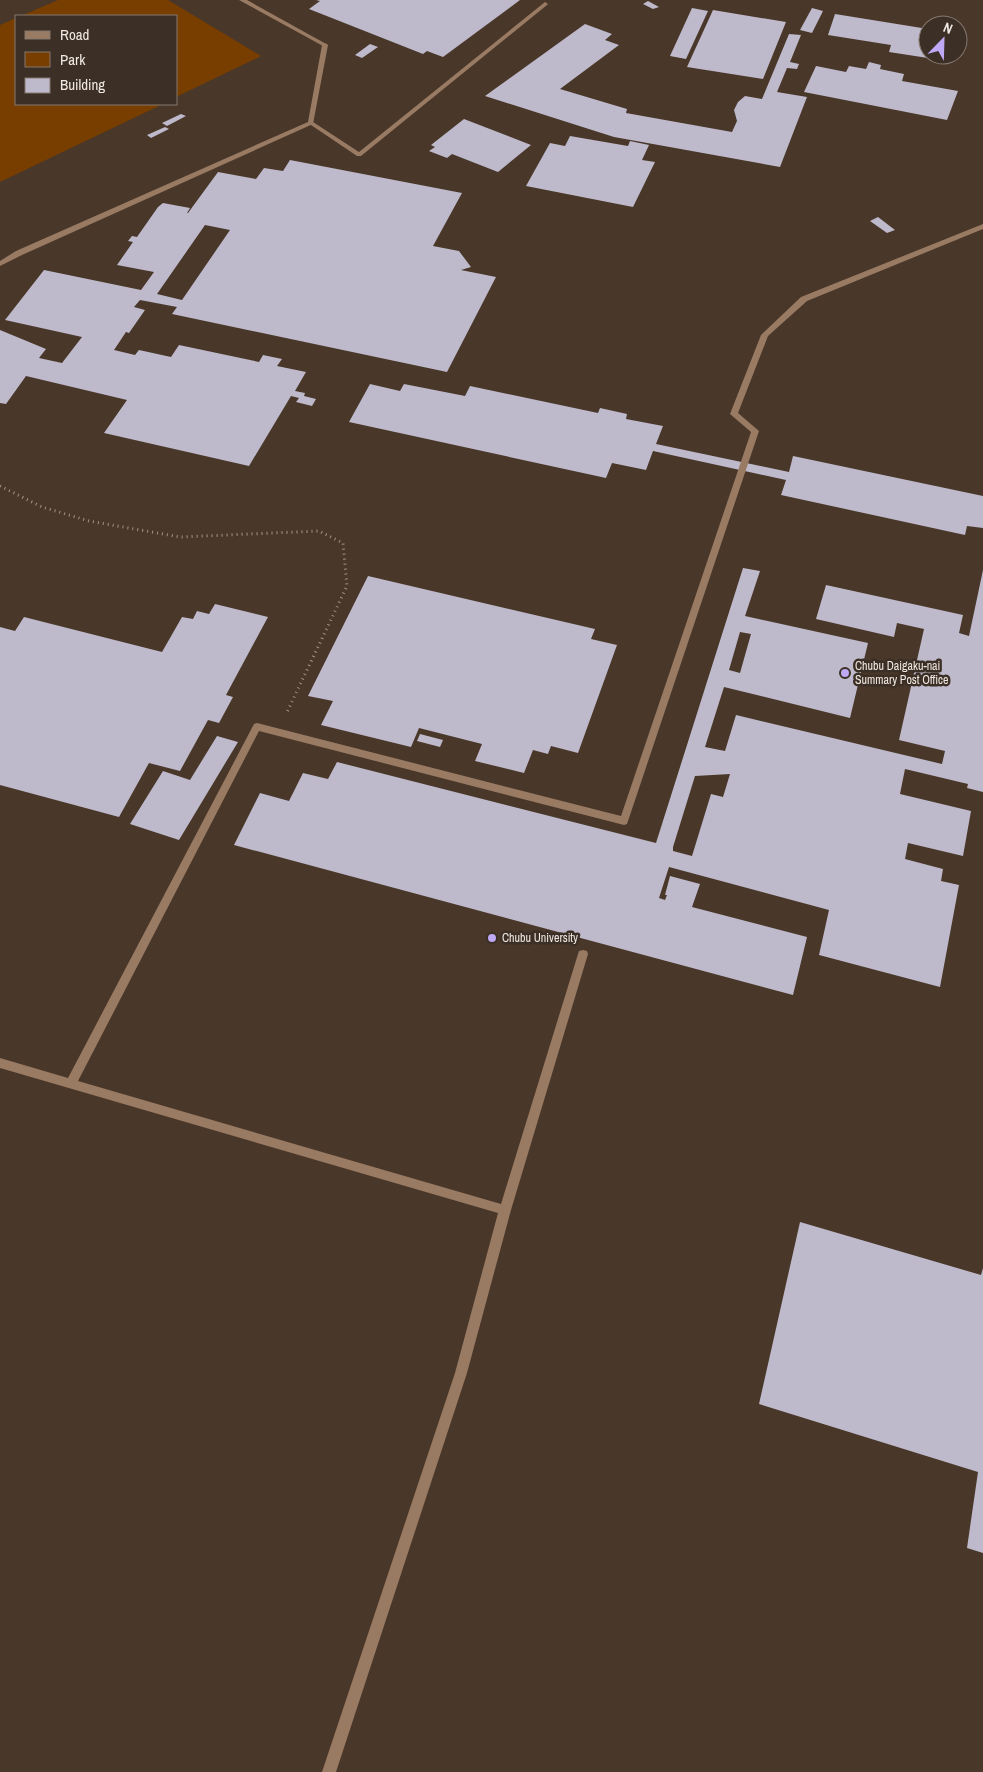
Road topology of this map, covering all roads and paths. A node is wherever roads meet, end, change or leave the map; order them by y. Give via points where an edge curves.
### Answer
1 (242, 0) edge
2 (545, 4) dead end
3 (311, 123) junction
4 (983, 226) edge
5 (0, 264) edge
6 (0, 486) edge
7 (277, 733) junction
8 (583, 954) dead end
9 (0, 1062) edge
10 (71, 1084) junction
11 (505, 1210) junction
12 (329, 1772) edge

1 - 3 street via 325,45
2 - 3 street via 359,155
3 - 5 street
4 - 7 street via 804,299 766,335 734,414 755,431 624,821
6 - 7 path via 42,507 89,521 180,537 319,531 343,544 347,586
7 - 10 street via 257,727
8 - 11 street
9 - 10 street
10 - 11 street
11 - 12 street via 461,1373

